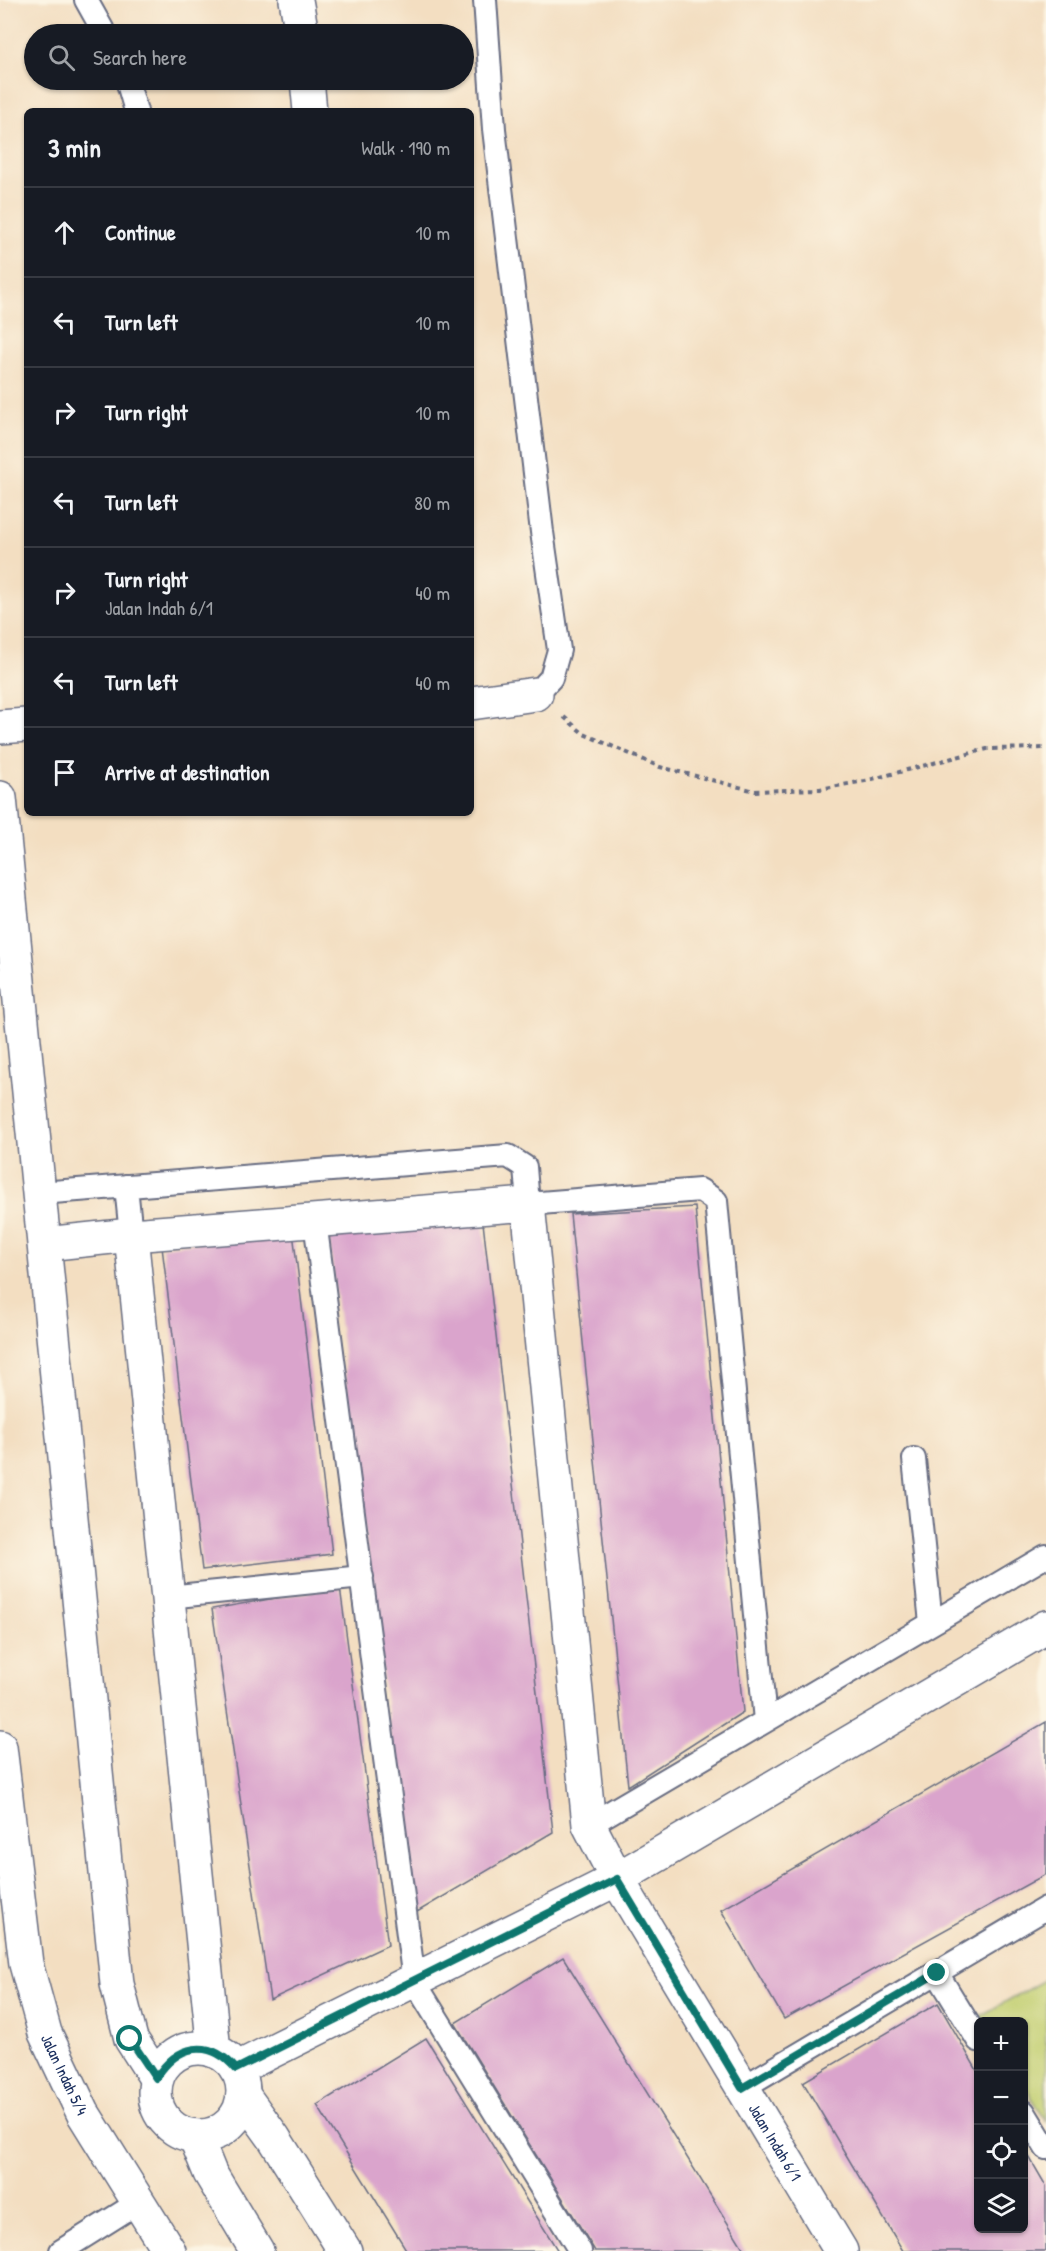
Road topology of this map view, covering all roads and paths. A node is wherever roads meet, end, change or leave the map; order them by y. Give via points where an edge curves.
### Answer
1 (86, 0) edge
2 (296, 0) edge
3 (484, 0) edge
4 (99, 24) edge
5 (300, 24) edge
6 (130, 90) edge
7 (308, 90) edge
8 (135, 108) edge
9 (310, 108) edge
10 (536, 694) junction
11 (474, 703) edge
12 (24, 725) edge
13 (0, 727) edge
14 (1046, 748) edge
15 (0, 798) edge
16 (126, 1186) junction
17 (40, 1193) junction
18 (528, 1204) junction
19 (315, 1221) junction
20 (131, 1235) junction
21 (45, 1244) junction
22 (914, 1460) dead end
23 (1046, 1556) edge
24 (362, 1577) junction
25 (168, 1597) junction
26 (931, 1623) junction
27 (1046, 1627) edge
28 (765, 1721) junction
29 (0, 1748) edge
30 (589, 1825) junction
31 (617, 1879) junction
32 (8, 1881) edge
33 (1046, 1908) edge
34 (937, 1973) junction
35 (414, 1981) junction
36 (974, 2033) edge
37 (231, 2072) junction
38 (156, 2078) junction
39 (742, 2088) junction
40 (1028, 2120) edge
41 (195, 2136) junction
42 (1046, 2148) edge
43 (139, 2202) junction
44 (836, 2250) edge
45 (61, 2251) edge
46 (169, 2251) edge
47 (257, 2251) edge
48 (345, 2251) edge
49 (580, 2251) edge

1 - 4 lane
2 - 5 street
3 - 10 lane via 494,129 559,650 551,678
6 - 8 lane
7 - 9 street
10 - 11 street
10 - 14 path via 584,734 660,767 755,791 843,785 987,749
12 - 13 street
15 - 17 street
16 - 17 lane
16 - 18 lane via 508,1156 525,1167
16 - 20 lane
17 - 21 street
18 - 19 street
18 - 28 lane via 700,1190 716,1201
18 - 30 street
19 - 20 street
19 - 24 lane
20 - 21 street
20 - 25 street
21 - 38 street via 117,1984 130,2039
22 - 26 lane
23 - 26 lane
24 - 25 lane
24 - 35 lane
25 - 37 street
26 - 28 lane
27 - 31 street
28 - 30 lane
29 - 32 street, Jalan Indah 5/4
30 - 31 street, Jalan Indah 6/1
31 - 35 street
31 - 39 street, Jalan Indah 6/1
32 - 43 street, Jalan Indah 5/4 via 45,2033 83,2113
33 - 34 lane
34 - 36 lane
34 - 39 lane
35 - 37 street
35 - 49 lane
37 - 38 street via 196,2048 179,2052 165,2063
37 - 41 street via 235,2117 218,2132
37 - 48 street
38 - 41 street via 158,2110 179,2132
39 - 44 street, Jalan Indah 6/1
40 - 42 lane
41 - 47 street via 210,2172
43 - 45 lane
43 - 46 street, Jalan Indah 5/4

